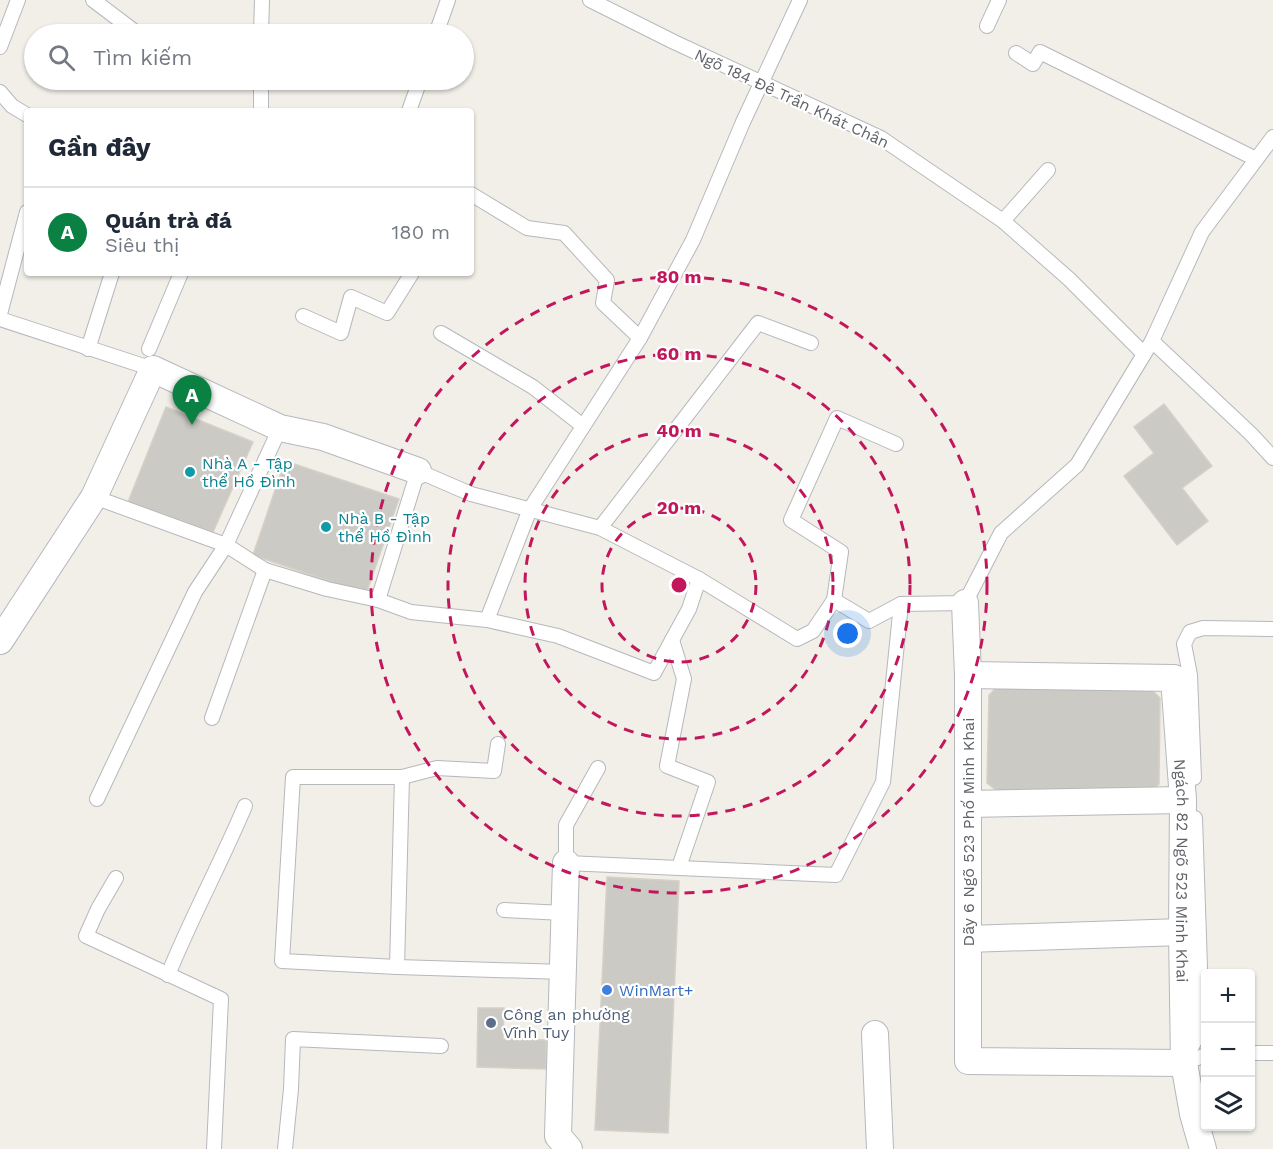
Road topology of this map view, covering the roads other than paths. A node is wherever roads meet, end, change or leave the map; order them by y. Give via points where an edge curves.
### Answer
1 (18, 0) edge
2 (93, 0) edge
3 (262, 0) edge
4 (447, 0) edge
5 (590, 0) edge
6 (800, 0) edge
7 (999, 0) edge
8 (125, 24) edge
9 (261, 24) edge
10 (439, 24) edge
11 (987, 26) dead end
12 (0, 47) edge
13 (1016, 53) dead end
14 (762, 84) junction
15 (261, 90) edge
16 (416, 90) edge
17 (0, 92) edge
18 (261, 108) edge
19 (410, 108) edge
20 (24, 113) edge
21 (1273, 137) edge
22 (1256, 159) junction
23 (1047, 170) dead end
24 (474, 196) edge
25 (1003, 221) junction
26 (24, 223) edge
27 (111, 276) edge
28 (180, 276) edge
29 (410, 276) edge
30 (0, 314) edge
31 (303, 316) dead end
32 (0, 319) edge
33 (441, 333) dead end
34 (640, 338) junction
35 (1152, 341) junction
36 (811, 343) dead end
37 (88, 349) junction
38 (1144, 354) junction
39 (151, 359) junction
40 (583, 426) junction
41 (280, 428) junction
42 (896, 444) dead end
43 (1273, 458) edge
44 (418, 471) junction
45 (94, 497) junction
46 (530, 509) junction
47 (600, 528) junction
48 (226, 546) junction
49 (265, 570) junction
50 (699, 579) junction
51 (378, 600) junction
52 (834, 600) junction
53 (965, 603) junction
54 (901, 604) junction
55 (487, 620) junction
56 (1273, 629) edge
57 (672, 640) junction
58 (0, 641) edge
59 (968, 675) junction
60 (212, 718) dead end
61 (498, 744) dead end
62 (598, 768) dead end
63 (402, 777) junction
64 (97, 799) dead end
65 (1183, 800) junction
66 (968, 804) junction
67 (244, 806) dead end
68 (566, 863) junction
69 (679, 867) junction
70 (116, 878) dead end
71 (504, 910) dead end
72 (564, 912) junction
73 (1182, 932) junction
74 (968, 939) junction
75 (397, 967) junction
76 (564, 972) junction
77 (168, 975) junction
78 (875, 1034) dead end
79 (441, 1046) dead end
80 (1255, 1053) edge
81 (1273, 1053) edge
82 (1195, 1059) edge
83 (214, 1149) edge
84 (285, 1149) edge
85 (569, 1149) edge
86 (880, 1149) edge
87 (1203, 1149) edge

1 - 12 lane
2 - 8 lane
3 - 9 lane
4 - 10 lane
5 - 14 lane, Ngõ 184 Đê Trần Khát Chân
6 - 14 lane
7 - 11 lane
13 - 22 lane via 1033,64 1040,52
14 - 25 lane, Ngõ 184 Đê Trần Khát Chân via 881,138
14 - 34 lane via 693,240
15 - 18 lane
16 - 19 lane
17 - 20 lane
21 - 22 lane
22 - 35 lane via 1202,232
23 - 25 lane
24 - 34 lane via 527,228 564,233 607,280 603,303
25 - 38 lane, Ngõ 184 Đê Trần Khát Chân via 1069,279
26 - 30 lane
27 - 37 lane
28 - 39 lane
29 - 31 lane via 387,313 351,297 341,333
32 - 37 lane
33 - 40 lane via 533,387
34 - 40 lane
35 - 38 lane
35 - 43 lane
36 - 47 lane via 758,323
37 - 39 lane
38 - 53 lane via 1077,465 1001,533
39 - 41 street
39 - 45 street
40 - 46 lane
41 - 44 street via 323,437
41 - 48 lane
42 - 52 lane via 837,418 791,520 841,552
44 - 46 lane via 471,494
44 - 51 lane
45 - 48 lane
45 - 58 street
46 - 47 lane
46 - 55 lane
47 - 50 lane
48 - 49 lane
48 - 64 lane via 195,592
49 - 51 lane
49 - 60 lane
50 - 52 lane via 797,639 813,631
50 - 57 lane
51 - 55 lane via 411,612
52 - 54 lane via 869,621
53 - 54 lane
53 - 59 street, Dãy 6 Ngõ 523 Phố Minh Khai
54 - 69 lane via 883,782 836,875
55 - 57 lane via 558,636 654,672
56 - 82 lane via 1203,628 1190,632 1184,644 1190,675 1202,1027
57 - 69 lane via 684,679 667,766 708,783
59 - 65 street, Ngách 82 Ngõ 523 Minh Khai via 1174,678
59 - 66 street, Dãy 6 Ngõ 523 Phố Minh Khai
61 - 63 lane via 494,771 437,768
62 - 68 lane via 566,825
63 - 75 lane
63 - 75 lane via 293,777 282,961
65 - 66 street
65 - 73 street, Ngách 82 Ngõ 523 Minh Khai
66 - 74 street, Dãy 6 Ngõ 523 Phố Minh Khai
67 - 77 lane
68 - 69 lane
68 - 72 street
70 - 77 lane via 86,936
71 - 72 lane
72 - 76 street
73 - 74 street
73 - 82 street, Ngách 82 Ngõ 523 Minh Khai
74 - 82 street, Dãy 6 Ngõ 523 Phố Minh Khai via 968,1061
75 - 76 lane
76 - 85 street via 558,1136
77 - 83 lane via 221,999
78 - 86 street
79 - 84 lane via 293,1039
80 - 81 lane
82 - 87 street, Ngách 82 Ngõ 523 Minh Khai via 1193,1114

